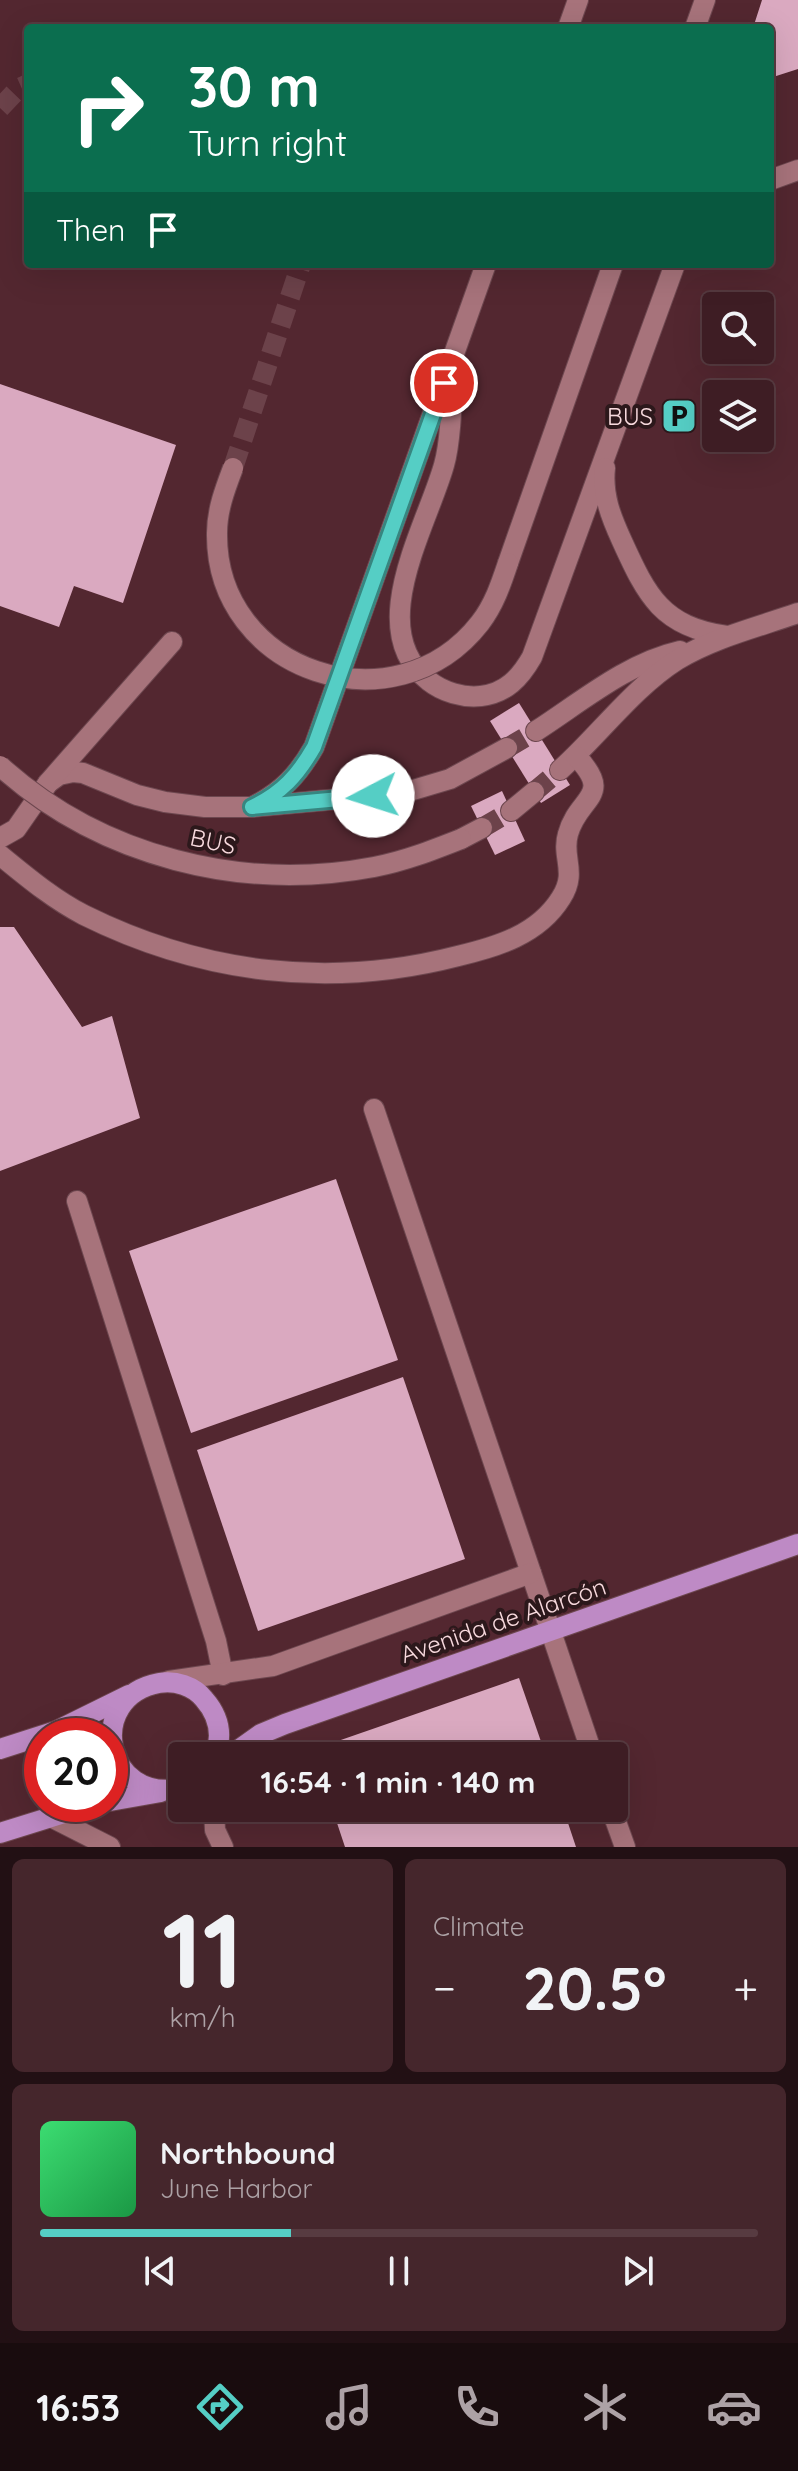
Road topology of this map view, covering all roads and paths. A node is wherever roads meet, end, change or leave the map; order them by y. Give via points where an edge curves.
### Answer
1 (578, 0) edge
2 (705, 0) edge
3 (569, 24) edge
4 (696, 24) edge
5 (798, 170) edge
6 (774, 179) edge
7 (485, 268) edge
8 (612, 268) edge
9 (674, 268) edge
10 (454, 355) junction
11 (608, 449) junction
12 (233, 468) tunnel mouth
13 (798, 613) edge
14 (731, 637) junction
15 (172, 642) dead end
16 (703, 647) junction
17 (536, 731) tunnel mouth
18 (507, 748) tunnel mouth
19 (576, 756) junction
20 (0, 766) edge
21 (560, 770) tunnel mouth
22 (48, 783) junction
23 (534, 792) tunnel mouth
24 (252, 807) junction
25 (511, 811) tunnel mouth
26 (482, 828) tunnel mouth
27 (0, 838) edge
28 (0, 855) edge
29 (374, 1109) dead end
30 (77, 1201) dead end
31 (798, 1544) edge
32 (531, 1573) junction
33 (551, 1630) junction
34 (223, 1675) junction
35 (166, 1682) junction
36 (132, 1693) junction
37 (220, 1742) edge
38 (244, 1742) edge
39 (588, 1742) edge
40 (0, 1749) edge
41 (168, 1789) edge
42 (168, 1790) edge
43 (128, 1798) edge
44 (35, 1822) edge
45 (61, 1822) edge
46 (215, 1822) edge
47 (616, 1822) edge
48 (0, 1833) edge
49 (110, 1847) edge
50 (223, 1847) edge
51 (625, 1847) edge

1 - 3 lane
2 - 4 lane
5 - 6 lane
7 - 10 lane
8 - 12 lane, bridge via 497,594 480,623 429,665 397,677 332,677 300,667 272,649 231,597 221,566 221,500
9 - 11 lane
10 - 11 lane via 446,461 403,583 399,614 407,656 435,686 472,697 490,695 522,674
10 - 24 lane via 314,747 291,783
11 - 14 lane via 608,510 643,587 684,624
13 - 14 lane
14 - 16 lane
15 - 22 lane
16 - 17 lane via 646,662
16 - 19 lane via 653,678
18 - 24 lane via 450,779 403,793
19 - 21 lane
19 - 28 lane via 592,773 593,789 568,831 567,887 548,914 503,943 383,972 265,971 196,956 84,915
20 - 26 lane, BUS, bridge via 55,809 103,836 161,856 247,874 375,866 420,855
22 - 24 lane via 59,775 83,773 165,802
22 - 27 lane via 16,829
23 - 25 lane
29 - 32 lane
30 - 34 lane
31 - 33 main road, Avenida de Alarcón
32 - 33 lane
32 - 34 lane, Avenida de Alarcón via 273,1666
33 - 38 main road, Avenida de Alarcón
33 - 39 lane
34 - 35 lane, Avenida de Alarcón
35 - 36 main road
35 - 37 main road via 201,1694 213,1709
36 - 40 main road via 56,1731
36 - 41 main road via 114,1722 115,1755 136,1782
42 - 43 main road
44 - 48 main road
45 - 49 lane
46 - 50 lane
47 - 51 lane

